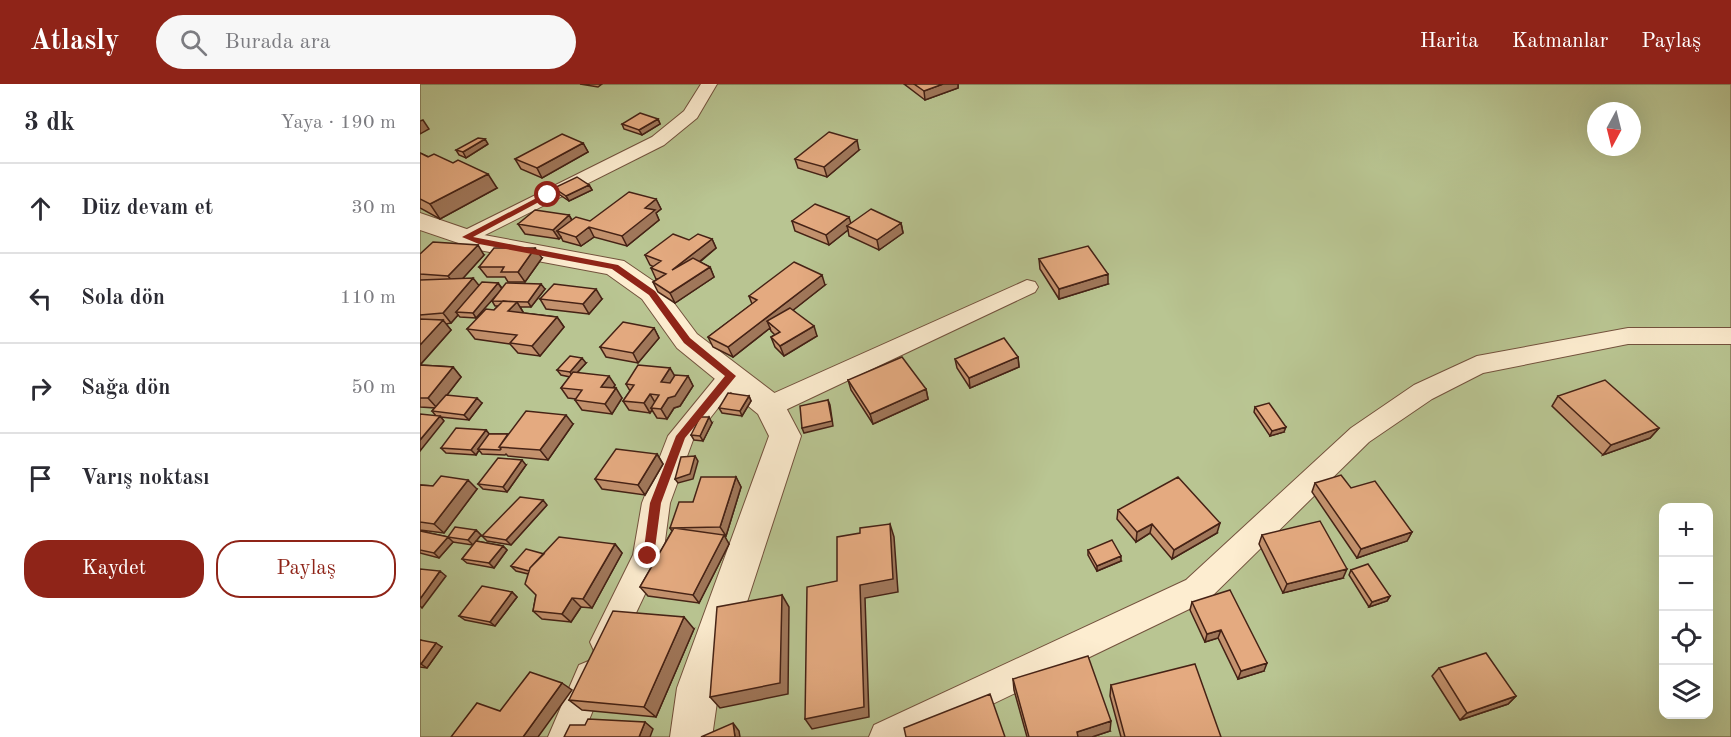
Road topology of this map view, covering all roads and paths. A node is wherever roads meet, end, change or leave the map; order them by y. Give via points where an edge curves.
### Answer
1 (709, 84) edge
2 (420, 221) edge
3 (466, 237) junction
4 (1026, 287) dead end
5 (1731, 336) edge
6 (731, 376) junction
7 (770, 406) junction
8 (565, 737) edge
9 (691, 737) edge
10 (886, 737) edge

1 - 3 street via 691,114 658,141
2 - 3 street
3 - 6 street via 615,267 652,293 687,341
4 - 7 street
5 - 10 street via 1628,336 1477,365 1423,392 1360,435 1197,590
6 - 7 street
6 - 8 street via 681,436 656,503 648,556
7 - 9 street via 784,436 698,688

